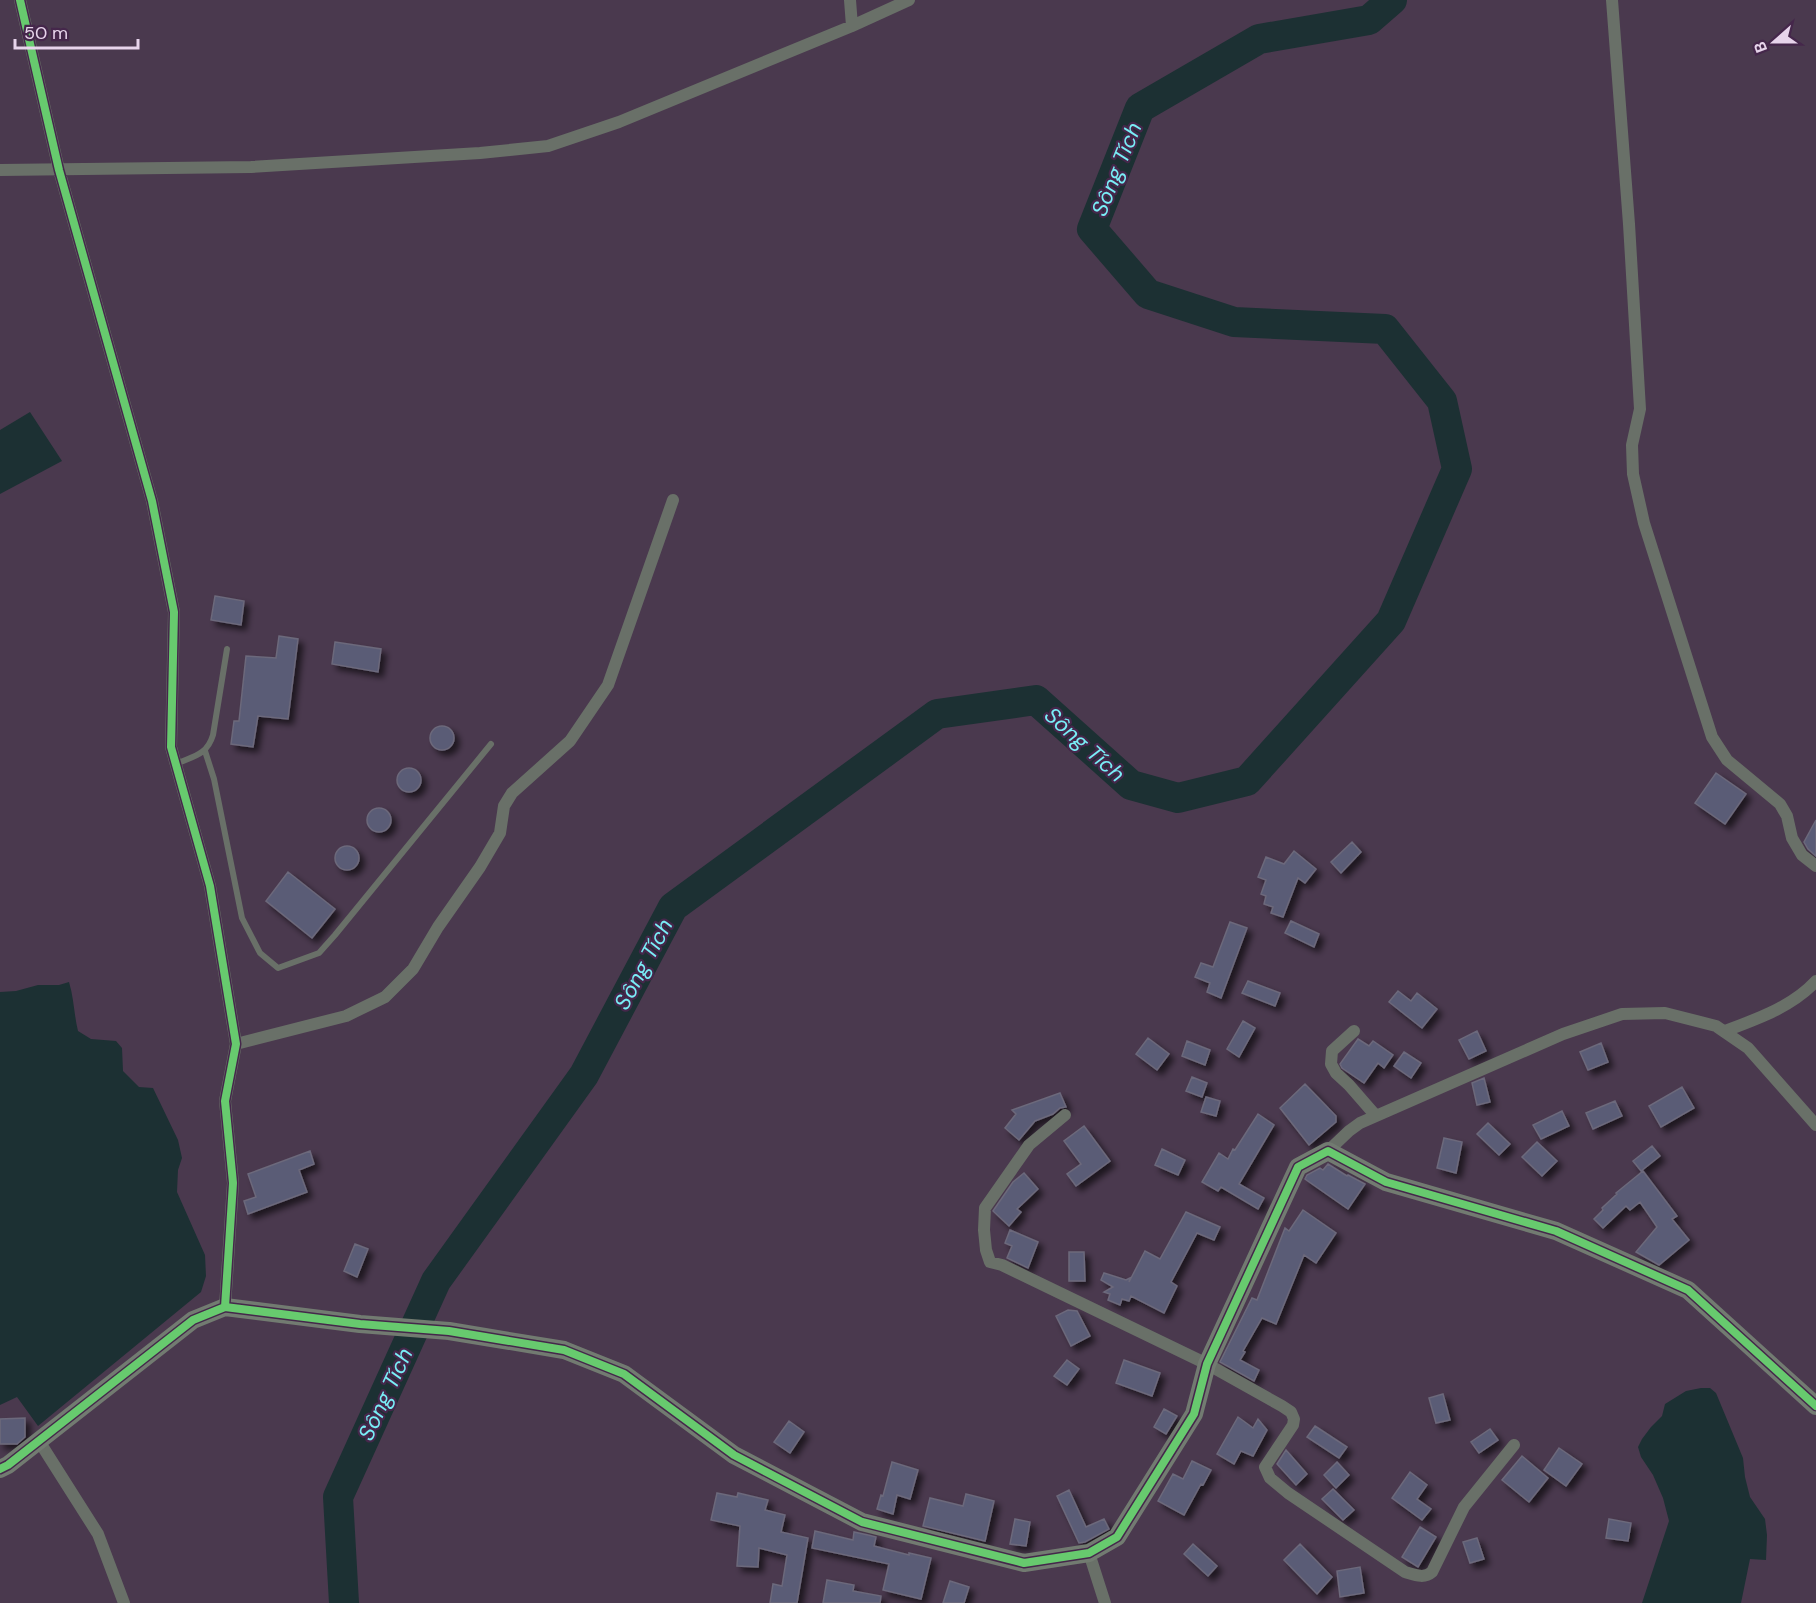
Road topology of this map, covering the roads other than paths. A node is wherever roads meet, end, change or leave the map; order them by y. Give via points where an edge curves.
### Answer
1 (20, 0) edge
2 (850, 0) edge
3 (909, 0) edge
4 (1612, 0) edge
5 (852, 26) junction
6 (0, 170) edge
7 (59, 170) junction
8 (673, 500) dead end
9 (227, 649) dead end
10 (491, 744) dead end
11 (205, 751) junction
12 (176, 764) junction
13 (1816, 866) edge
14 (1816, 981) edge
15 (1725, 1031) junction
16 (1354, 1032) dead end
17 (236, 1044) junction
18 (1065, 1115) dead end
19 (1376, 1116) junction
20 (1816, 1125) edge
21 (1328, 1151) junction
22 (225, 1307) junction
23 (1207, 1364) junction
24 (1816, 1406) edge
25 (39, 1441) junction
26 (1514, 1445) dead end
27 (0, 1469) edge
28 (1089, 1553) junction
29 (124, 1603) edge
30 (1106, 1603) edge

1 - 7 street
2 - 5 street
3 - 5 street
4 - 13 street via 1640,409 1632,445 1633,474 1644,523 1712,737 1727,760 1780,804 1792,838 1802,855
5 - 7 street via 619,122 548,146 251,167
6 - 7 street
7 - 12 street via 154,512 174,612 171,747
8 - 17 street via 608,685 570,741 512,793 504,806 500,833 412,969 385,997 346,1016
9 - 11 lane via 213,735
10 - 11 lane via 319,953 278,968 260,953 243,918
11 - 12 lane
12 - 17 street via 210,886
14 - 15 street via 1788,1004
15 - 19 street via 1665,1013 1622,1014 1563,1034
15 - 20 street via 1748,1048
16 - 19 street via 1332,1051 1331,1064
17 - 22 street via 225,1101 233,1183
18 - 23 street via 1029,1145 985,1208 984,1230 990,1262
19 - 21 street via 1349,1131
21 - 23 street via 1298,1167
21 - 24 street via 1386,1182 1556,1232 1688,1290
22 - 25 street via 193,1320
22 - 28 street via 450,1331 564,1350 624,1374 734,1455 862,1522 1024,1563
23 - 26 street via 1291,1412 1293,1425 1265,1467 1270,1478 1406,1572 1420,1576 1432,1572 1464,1507
23 - 28 street via 1188,1424 1117,1537
25 - 27 street
25 - 29 street via 98,1534
28 - 30 street

